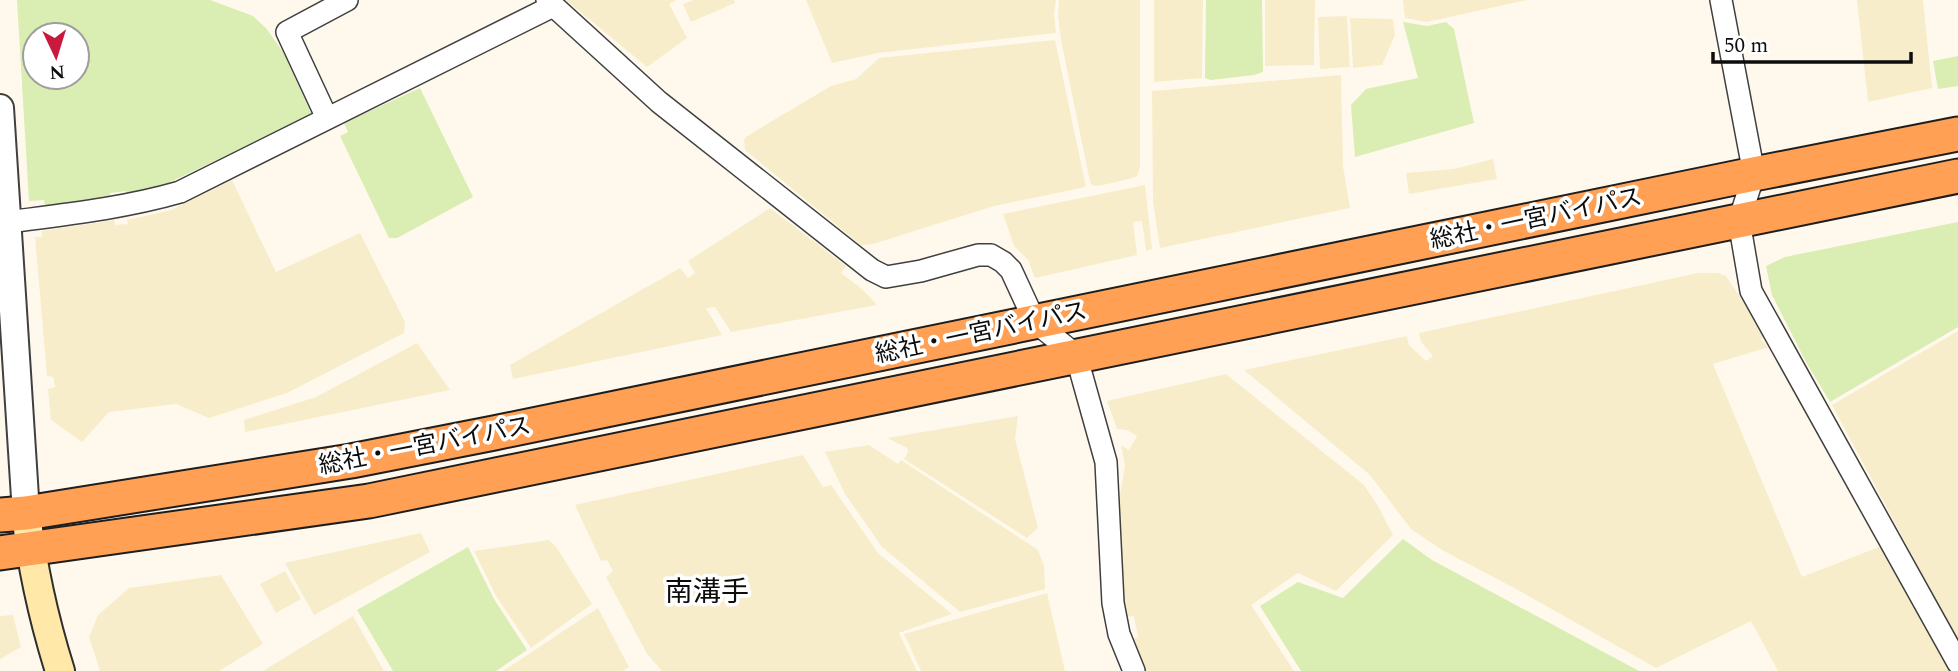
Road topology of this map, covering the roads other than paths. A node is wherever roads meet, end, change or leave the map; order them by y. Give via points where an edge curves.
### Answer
1 (347, 0) edge
2 (1721, 0) edge
3 (550, 3) edge
4 (0, 108) edge
5 (327, 118) junction
6 (1958, 134) edge
7 (1754, 174) junction
8 (1958, 176) edge
9 (1739, 221) junction
10 (4, 223) edge
11 (1035, 322) junction
12 (1076, 355) junction
13 (13, 514) edge
14 (15, 551) edge
15 (1958, 663) edge
16 (60, 671) edge
17 (1132, 671) edge

1 - 5 street via 287,32
2 - 7 street
3 - 5 street
3 - 11 street via 659,102 872,270 886,277 991,255 1011,270
4 - 10 street
5 - 10 street via 180,192 87,212
6 - 7 highway, 総社・一宮バイパス
7 - 9 street
7 - 11 highway, 総社・一宮バイパス
8 - 9 highway, 総社・一宮バイパス
9 - 12 highway, 総社・一宮バイパス
9 - 15 street via 1751,291
10 - 13 street
11 - 12 street
11 - 13 highway, 総社・一宮バイパス via 351,461
12 - 14 highway, 総社・一宮バイパス via 369,501
12 - 17 street via 1106,462 1113,603
13 - 14 main road
14 - 16 main road

